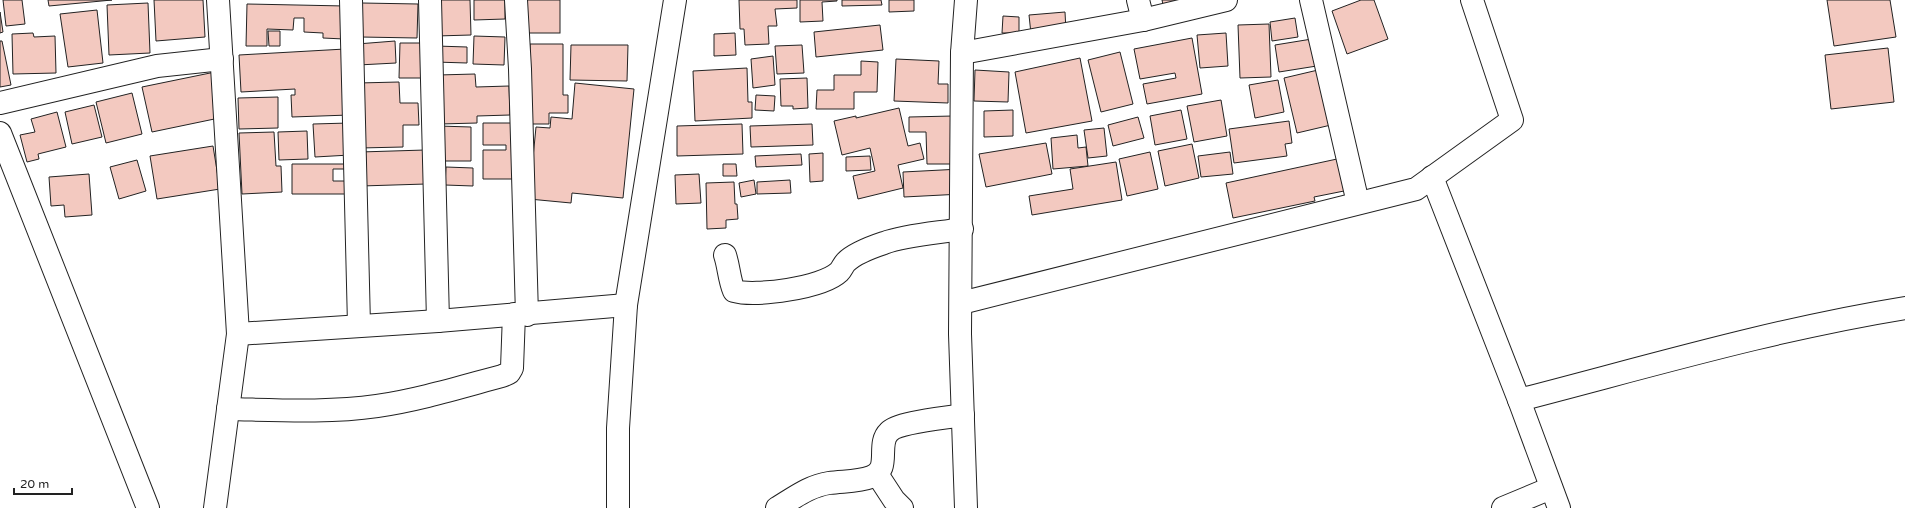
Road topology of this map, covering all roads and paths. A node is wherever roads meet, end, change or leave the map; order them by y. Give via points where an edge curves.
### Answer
1 (218, 0) edge
2 (351, 0) edge
3 (430, 0) edge
4 (516, 0) edge
5 (675, 0) edge
6 (966, 0) edge
7 (1226, 0) edge
8 (1311, 0) edge
9 (1472, 0) edge
10 (1140, 10) edge
11 (962, 53) junction
12 (222, 59) junction
13 (0, 103) edge
14 (0, 133) edge
15 (1432, 177) junction
16 (1358, 203) junction
17 (962, 229) junction
18 (725, 255) dead end
19 (961, 303) junction
20 (626, 305) junction
21 (1905, 308) edge
22 (520, 314) junction
23 (438, 321) junction
24 (359, 325) junction
25 (238, 334) junction
26 (1519, 400) junction
27 (228, 409) junction
28 (963, 415) junction
29 (877, 474) junction
30 (1551, 488) junction
31 (148, 508) edge
32 (215, 508) edge
33 (618, 508) edge
34 (777, 508) edge
35 (902, 508) edge
36 (966, 508) edge
37 (1502, 508) edge
38 (1559, 508) edge

1 - 12 street
2 - 24 street
3 - 23 street
4 - 22 street via 520,69
5 - 20 street
6 - 11 street
7 - 10 street
8 - 16 street
9 - 15 street via 1512,120
10 - 11 street
11 - 17 street
12 - 13 street via 157,66
12 - 25 street
14 - 31 street
15 - 16 street via 1416,189
15 - 26 street
16 - 19 street
17 - 18 street via 885,242 857,254 846,262 839,272 828,278 798,288 765,293 744,294 734,291
17 - 19 street
19 - 28 street
20 - 22 street
20 - 33 street via 618,428
21 - 26 street via 1849,317
22 - 23 street
22 - 27 street via 512,368 509,373 502,376 378,406 316,410
23 - 24 street
24 - 25 street
25 - 27 street
26 - 30 street
27 - 32 street
28 - 29 street via 901,425 889,431 885,437 882,467
28 - 36 street
29 - 34 street via 872,477 828,483 807,490
29 - 35 street
30 - 37 street
30 - 38 street

